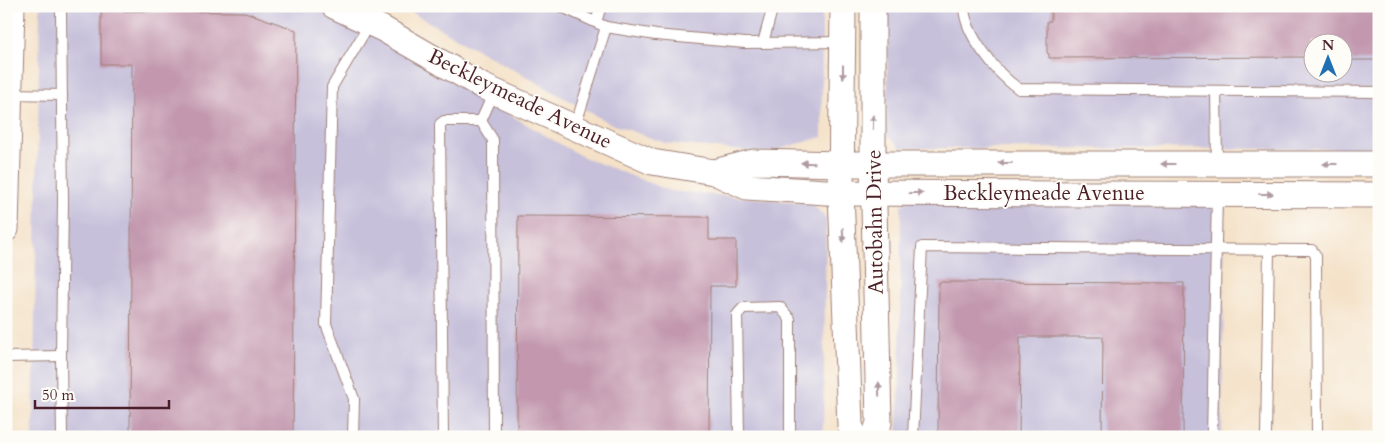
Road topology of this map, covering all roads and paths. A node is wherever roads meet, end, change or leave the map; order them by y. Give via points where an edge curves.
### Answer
1 (12, 6) edge
2 (334, 6) edge
3 (560, 6) edge
4 (601, 6) edge
5 (773, 6) edge
6 (843, 6) edge
7 (873, 6) edge
8 (964, 6) edge
9 (61, 11) dead end
10 (370, 23) junction
11 (601, 25) junction
12 (843, 42) junction
13 (763, 43) junction
14 (495, 91) junction
15 (1216, 91) junction
16 (1379, 92) edge
17 (10, 94) junction
18 (62, 95) junction
19 (481, 122) junction
20 (575, 128) junction
21 (873, 163) junction
22 (842, 164) junction
23 (1217, 164) junction
24 (1379, 164) edge
25 (714, 172) junction
26 (841, 193) junction
27 (874, 193) junction
28 (1217, 194) junction
29 (1379, 194) edge
30 (6, 218) edge
31 (6, 229) edge
32 (1216, 249) junction
33 (1269, 249) junction
34 (61, 356) junction
35 (6, 357) edge
36 (62, 437) edge
37 (353, 437) edge
38 (443, 437) edge
39 (494, 437) edge
40 (739, 437) edge
41 (790, 437) edge
42 (855, 437) edge
43 (874, 437) edge
44 (913, 437) edge
45 (1212, 437) edge
46 (1266, 437) edge
47 (1317, 437) edge

1 - 17 street
2 - 10 street, Beckleymeade Avenue
3 - 11 lane
4 - 11 lane
5 - 13 lane
6 - 12 street, Autobahn Drive
21 -> 7 street, Autobahn Drive
8 - 15 lane via 966,23 974,38 1005,79 1019,89
9 - 18 lane
10 - 14 street, Beckleymeade Avenue
10 - 37 lane via 332,87 326,324 354,399
11 - 13 lane via 656,35
11 - 20 lane
12 - 13 lane
12 -> 22 street, Autobahn Drive
14 - 19 lane
14 - 20 street, Beckleymeade Avenue
15 - 16 lane
15 - 23 lane
17 - 18 lane
17 - 30 street
18 - 34 lane
19 - 38 lane via 444,120 440,124
19 - 39 lane via 493,140
20 - 25 street, Beckleymeade Avenue via 652,162
21 - 22 street, Beckleymeade Avenue
23 -> 21 street, Beckleymeade Avenue
21 - 27 street, Autobahn Drive
22 -> 25 street, Beckleymeade Avenue via 753,162
22 - 26 street, Autobahn Drive
24 -> 23 street, Beckleymeade Avenue
23 - 28 street
25 - 26 street, Beckleymeade Avenue via 747,187
26 - 27 street, Beckleymeade Avenue
26 -> 42 street, Autobahn Drive via 850,425
27 -> 28 street, Beckleymeade Avenue
43 -> 27 street, Autobahn Drive via 879,423
28 -> 29 street, Beckleymeade Avenue
28 - 32 lane
30 - 31 street
32 - 33 lane
32 - 44 lane via 922,247
32 - 45 lane
33 - 46 lane
33 - 47 lane via 1312,250 1316,256
34 - 35 lane
34 - 36 lane
40 - 41 lane via 737,315 743,308 780,307 790,319

